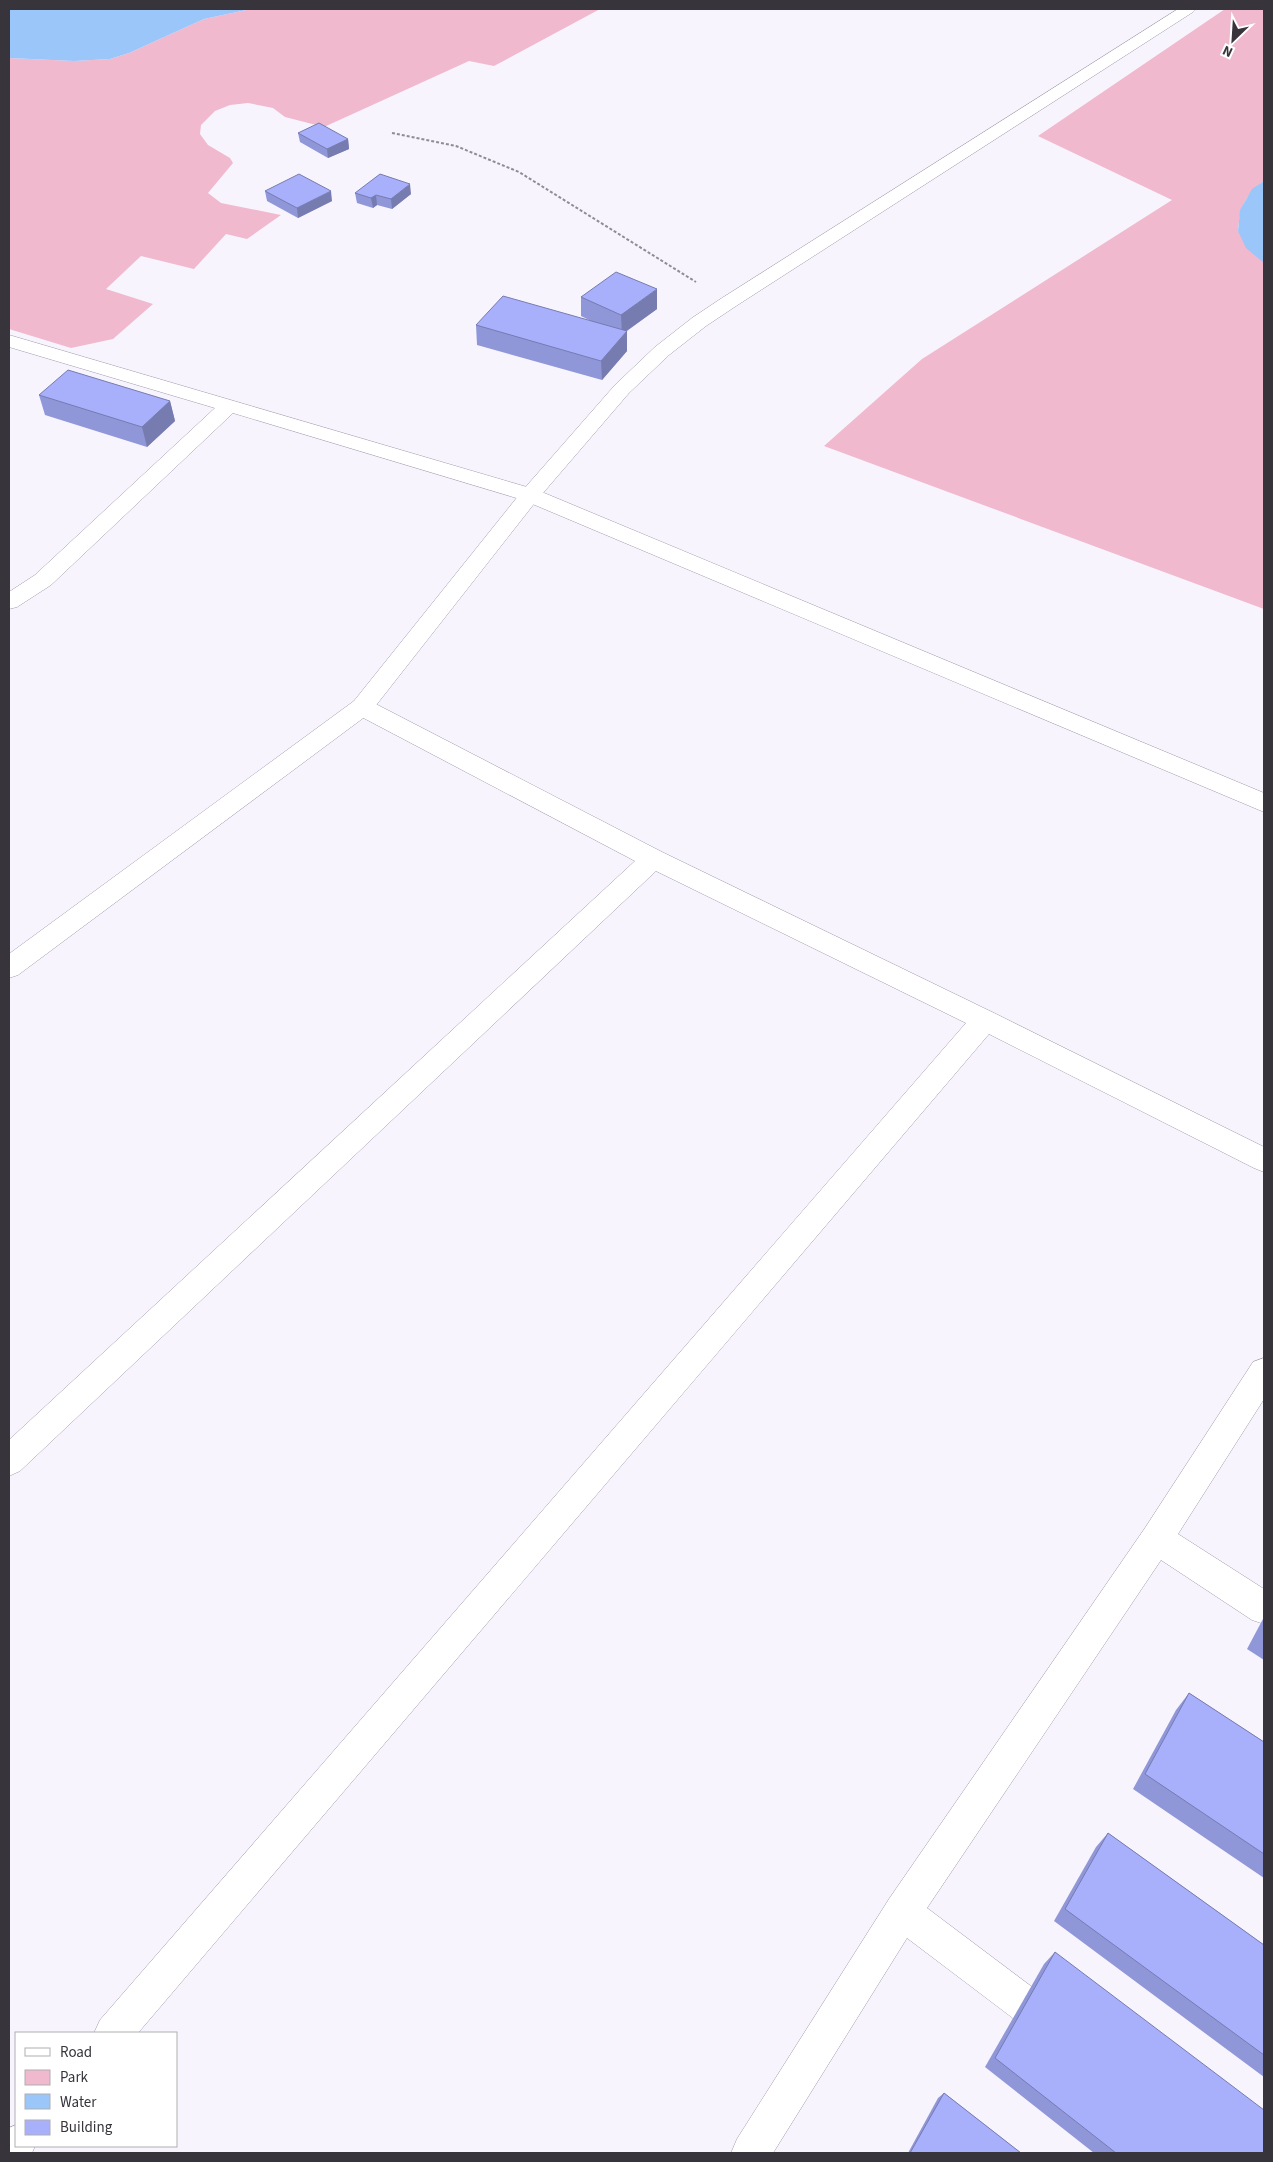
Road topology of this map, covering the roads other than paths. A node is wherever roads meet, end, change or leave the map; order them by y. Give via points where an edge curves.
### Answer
1 (1188, 9) edge
2 (9, 341) edge
3 (229, 406) junction
4 (530, 495) junction
5 (9, 602) edge
6 (362, 707) junction
7 (1264, 803) edge
8 (653, 859) junction
9 (9, 968) edge
10 (985, 1020) junction
11 (1264, 1160) edge
12 (1264, 1372) edge
13 (9, 1461) edge
14 (1157, 1539) junction
15 (1264, 1608) edge
16 (902, 1912) junction
17 (114, 2032) edge
18 (1078, 2045) edge
19 (751, 2153) edge

1 - 4 street via 699,322 640,370
2 - 3 street
3 - 4 street
3 - 5 street via 43,580
4 - 6 street
4 - 7 street
6 - 8 street
6 - 9 street
8 - 10 street
8 - 13 street
10 - 11 street
10 - 17 street
12 - 14 street
14 - 15 street
14 - 16 street
16 - 18 street
16 - 19 street

